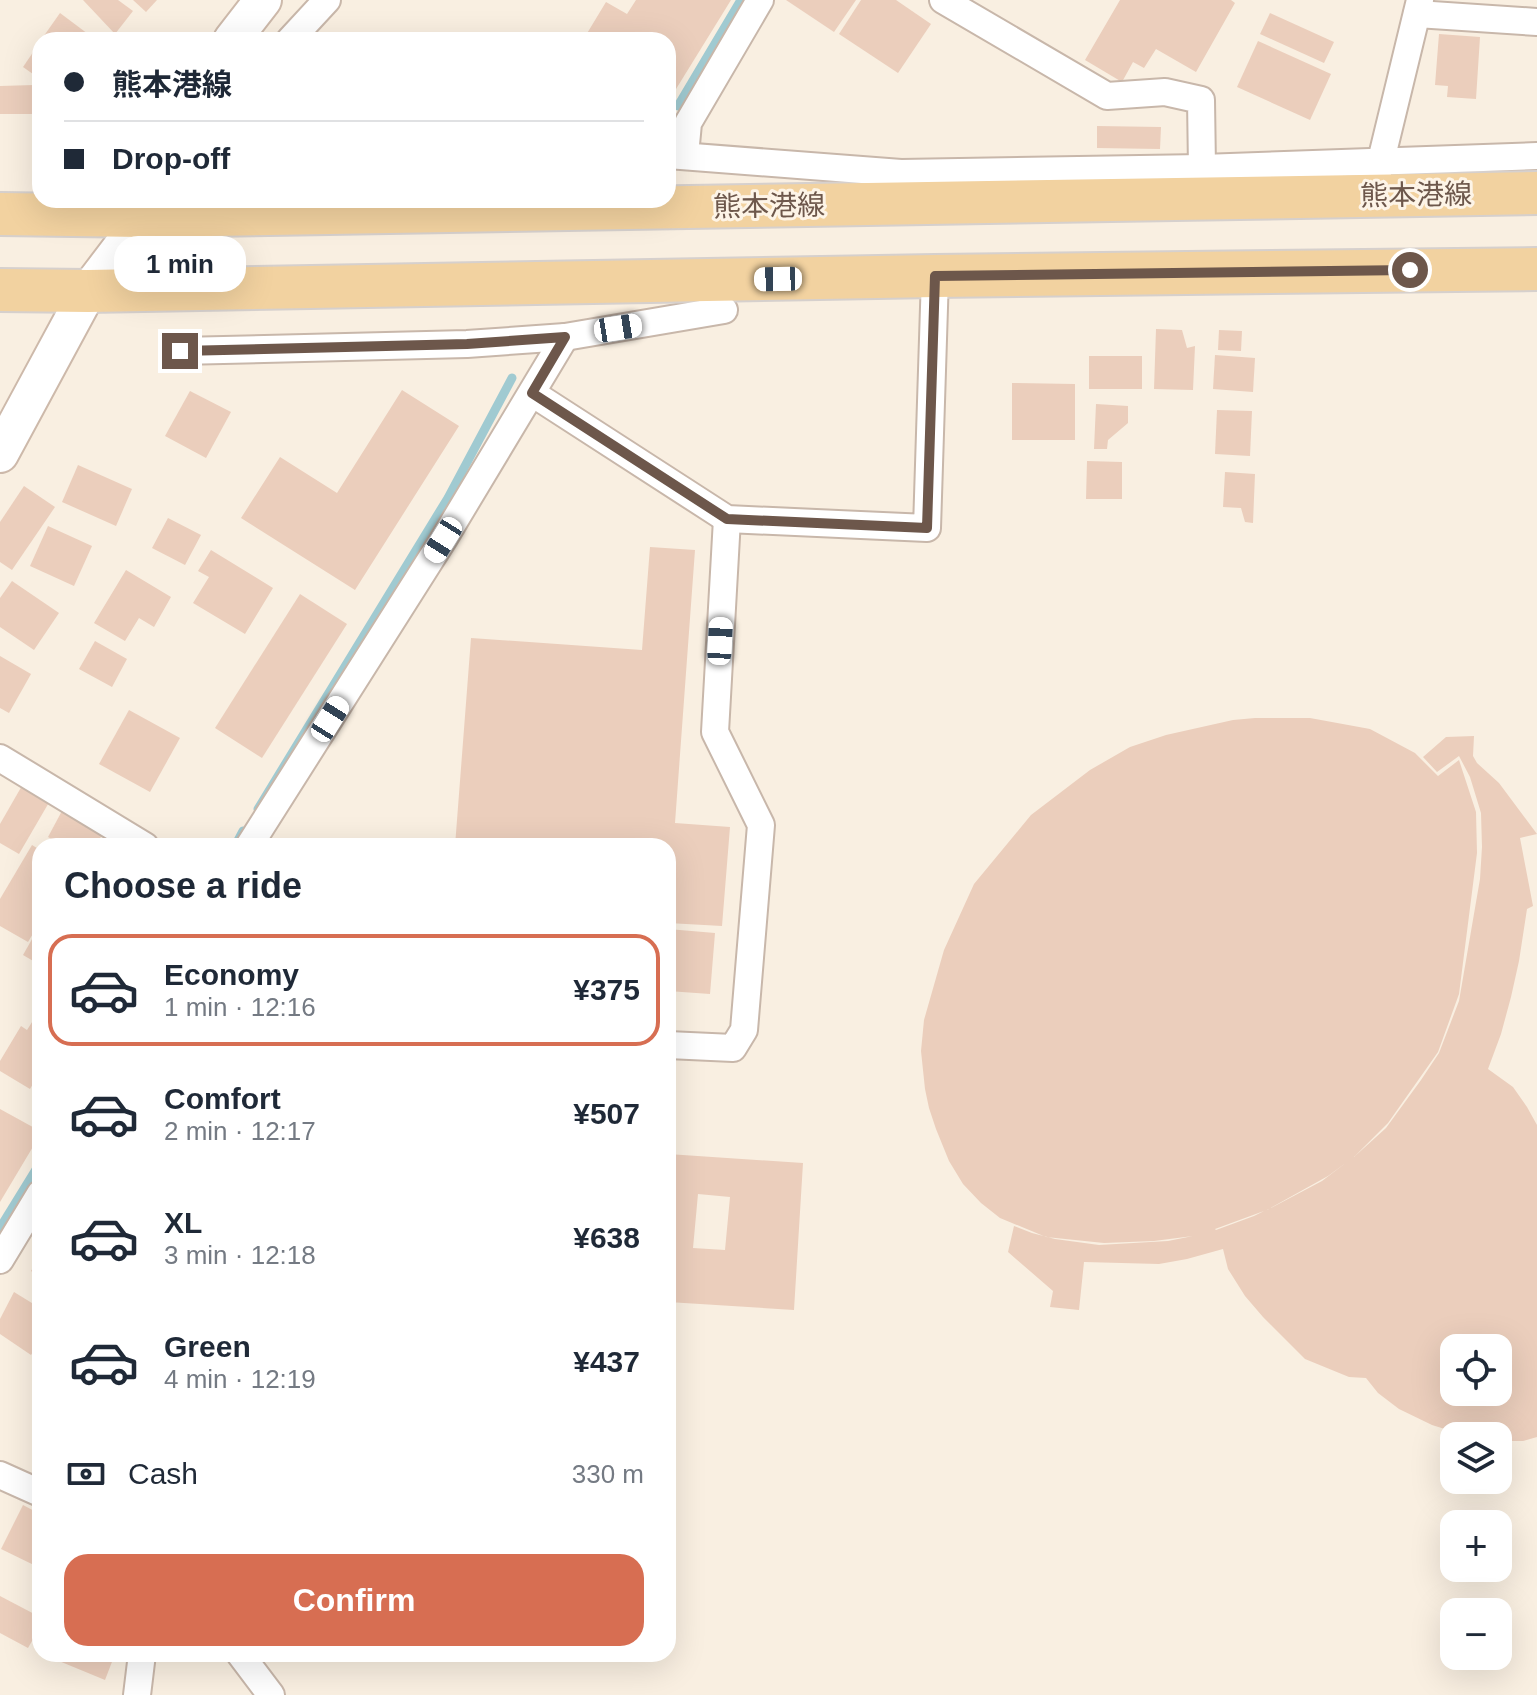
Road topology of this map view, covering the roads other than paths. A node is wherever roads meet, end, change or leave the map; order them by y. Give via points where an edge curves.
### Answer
1 (263, 0) edge
2 (327, 0) edge
3 (760, 0) edge
4 (943, 0) edge
5 (1418, 7) edge
6 (1537, 22) edge
7 (238, 32) edge
8 (297, 32) edge
9 (676, 155) edge
10 (1537, 156) edge
11 (1202, 168) junction
12 (1377, 179) junction
13 (1537, 193) edge
14 (676, 196) edge
15 (149, 208) edge
16 (0, 214) edge
17 (1537, 269) edge
18 (935, 276) junction
19 (0, 290) edge
20 (88, 291) junction
21 (724, 310) dead end
22 (565, 337) junction
23 (180, 351) dead end
24 (532, 393) junction
25 (0, 454) edge
26 (727, 519) junction
27 (0, 758) edge
28 (132, 838) edge
29 (254, 838) edge
30 (676, 1045) edge
31 (32, 1207) edge
32 (0, 1260) edge
33 (0, 1475) edge
34 (32, 1486) edge
35 (141, 1662) edge
36 (246, 1662) edge
37 (137, 1695) edge
38 (271, 1695) edge

1 - 7 main road
2 - 8 street
3 - 9 street via 688,123
4 - 11 street via 1107,96 1165,92 1201,100
5 - 6 street
5 - 12 street
9 - 11 street via 901,173
10 - 12 street
11 - 12 street
12 - 13 main road, 熊本港線
12 - 14 main road, 熊本港線
15 - 16 main road, 熊本港線
15 - 20 main road
17 - 18 main road
18 - 20 main road
18 - 26 street via 927,528
19 - 20 main road
20 - 25 main road
21 - 22 street
22 - 23 street
22 - 24 street
24 - 26 street
24 - 29 street
26 - 30 street via 715,732 761,825 744,1030 733,1048
27 - 28 street
31 - 32 street
33 - 34 street
35 - 37 street
36 - 38 street

